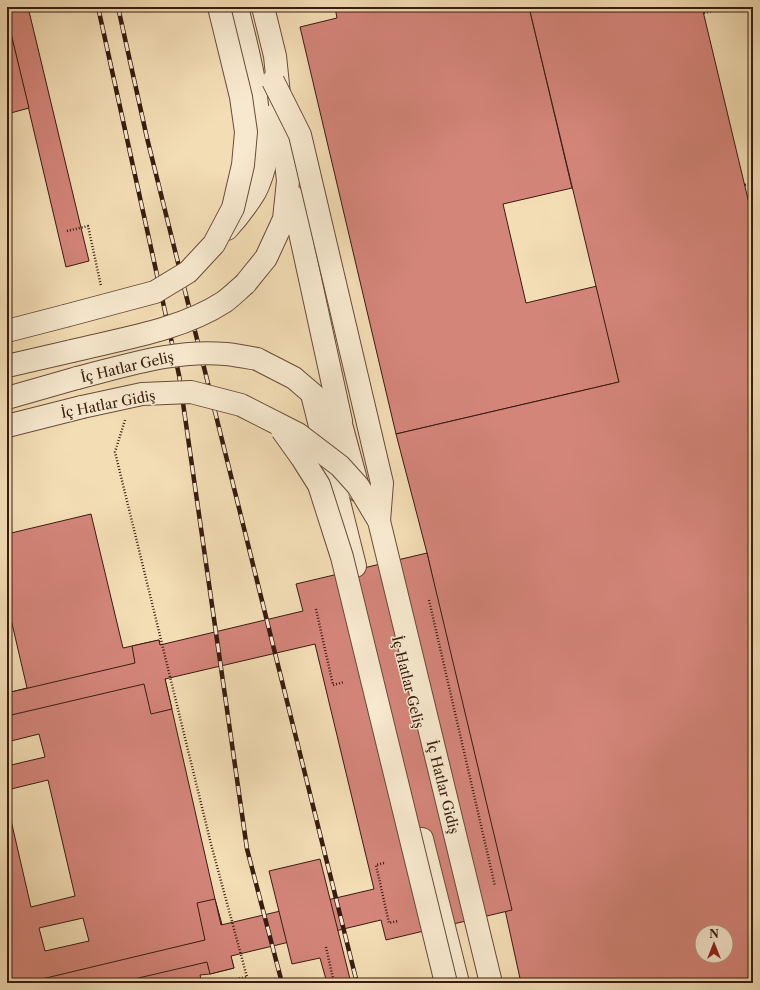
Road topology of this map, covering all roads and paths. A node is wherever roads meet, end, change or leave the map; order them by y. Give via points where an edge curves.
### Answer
1 (219, 7) edge
2 (236, 7) edge
3 (256, 7) edge
4 (263, 7) edge
5 (730, 7) edge
6 (704, 13) dead end
7 (273, 81) junction
8 (288, 181) junction
9 (753, 183) edge
10 (744, 185) dead end
11 (753, 197) edge
12 (748, 199) dead end
13 (66, 231) dead end
14 (214, 244) junction
15 (102, 288) dead end
16 (7, 331) edge
17 (7, 366) edge
18 (311, 392) junction
19 (7, 398) edge
20 (126, 418) dead end
21 (277, 424) junction
22 (7, 426) edge
23 (342, 428) junction
24 (379, 521) junction
25 (429, 600) dead end
26 (316, 609) dead end
27 (344, 682) dead end
28 (384, 863) dead end
29 (495, 886) dead end
30 (398, 920) dead end
31 (326, 947) dead end
32 (232, 983) edge
33 (334, 983) edge
34 (446, 983) edge
35 (458, 983) edge
36 (481, 983) edge
37 (491, 983) edge

1 - 14 street, bridge via 241,96 246,132 243,165 233,208
2 - 14 street, bridge via 257,100 257,140 248,187
3 - 7 street
4 - 8 street via 275,56
5 - 6 path
7 - 14 street, bridge via 273,121 267,156 255,191 238,217
7 - 24 street, bridge via 302,143 382,483
8 - 17 street, bridge via 284,219 266,258 245,284 225,301 186,320 150,332
8 - 23 street
9 - 10 path
11 - 12 path
13 - 15 path via 88,226
14 - 16 street, bridge via 188,272 155,292
18 - 19 street, İç Hatlar Geliş, bridge via 294,378 256,359 225,354 189,354 148,360
18 - 23 street, İç Hatlar Geliş
18 - 35 street, İç Hatlar Geliş
20 - 32 path via 115,452 211,844 247,977 231,980
21 - 22 street, İç Hatlar Gidiş, bridge via 241,405 191,392 142,394
21 - 24 street, İç Hatlar Gidiş, bridge via 298,434 340,466 358,486
21 - 34 street, İç Hatlar Gidiş, bridge via 319,485 342,557
23 - 36 street, İç Hatlar Geliş via 369,526
24 - 37 street, İç Hatlar Gidiş, bridge
25 - 29 path
26 - 27 path via 333,685
28 - 30 path via 376,865 389,922
31 - 33 path

